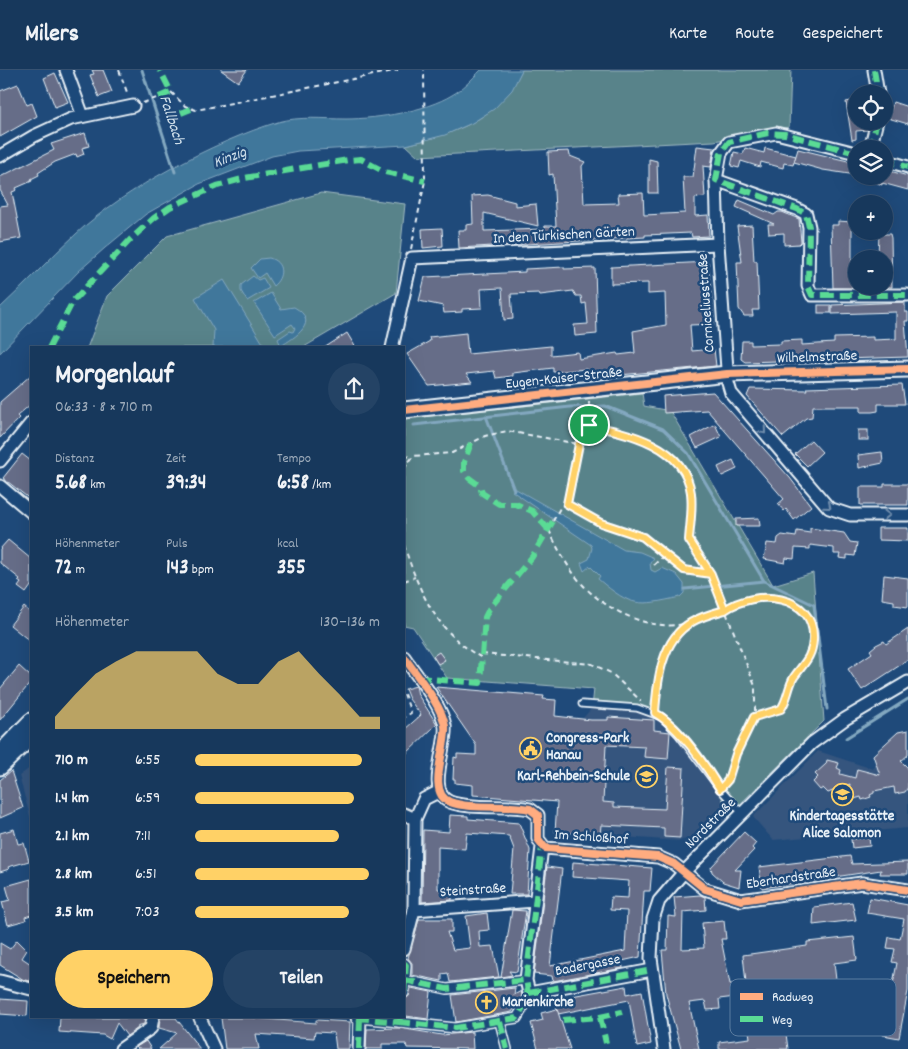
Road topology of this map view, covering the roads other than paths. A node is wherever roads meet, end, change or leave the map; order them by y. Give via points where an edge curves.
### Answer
1 (66, 70) edge
2 (874, 70) edge
3 (876, 85) edge
4 (135, 105) road end
5 (83, 116) junction
6 (848, 150) edge
7 (0, 156) edge
8 (893, 163) edge
9 (908, 167) edge
10 (716, 180) junction
11 (718, 244) junction
12 (908, 295) edge
13 (392, 346) edge
14 (908, 370) edge
15 (727, 374) junction
16 (405, 410) edge
17 (30, 424) edge
18 (0, 461) edge
19 (0, 487) edge
20 (30, 511) edge
21 (908, 515) edge
22 (405, 659) edge
23 (908, 682) edge
24 (582, 704) dead end
25 (30, 722) edge
26 (30, 738) edge
27 (0, 753) edge
28 (0, 767) edge
29 (440, 791) junction
30 (742, 813) junction
31 (405, 814) edge
32 (415, 819) junction
33 (542, 847) junction
34 (683, 873) junction
35 (908, 890) edge
36 (535, 901) junction
37 (410, 914) edge
38 (405, 943) edge
39 (652, 970) junction
40 (405, 980) edge
41 (526, 980) junction
42 (0, 981) edge
43 (30, 988) edge
44 (529, 993) junction
45 (153, 1018) edge
46 (200, 1018) edge
47 (359, 1018) edge
48 (400, 1020) edge
49 (500, 1022) junction
50 (120, 1049) edge
51 (214, 1049) edge
52 (359, 1049) edge
53 (507, 1049) edge
54 (664, 1049) edge

1 - 5 street
2 - 3 street
4 - 5 street
5 - 7 street via 47,129
6 - 10 street, Corniceliusstraße via 768,133 729,142 720,153
8 - 9 street
10 - 11 street, Corniceliusstraße
10 - 12 street via 806,214 809,227 808,286 812,295
11 - 13 street, In den Türkischen Gärten via 412,258
11 - 15 street, Corniceliusstraße
14 - 15 main road, Wilhelmstraße
15 - 16 main road, Eugen-Kaiser-Straße
15 -> 21 street, Corniceliusstraße via 731,394 829,508 850,515
17 - 18 street
19 - 20 street
22 - 29 street via 439,710 445,726 438,775
23 - 30 street, Nordstraße via 821,736
24 - 30 lane via 637,708 655,713 669,723
25 - 27 main road
26 - 28 main road
29 - 32 street via 424,800
29 - 33 street, Im Schloßhof via 449,802 530,809 538,815 538,838
30 - 34 street, Nordstraße
31 - 32 street
32 - 37 street
33 - 34 street, Im Schloßhof via 658,857 674,864
33 - 36 street
34 - 35 street, Eberhardstraße via 705,889 741,900 862,883
34 - 39 street, Nordstraße via 663,895 655,910
36 - 37 street, Steinstraße
36 - 41 street
37 - 38 street
39 - 44 street, Badergasse
39 - 54 street, Nordstraße
40 - 41 street via 447,989
41 - 44 street
42 - 43 street
44 - 49 street via 516,1018
45 - 50 street via 151,1028
46 - 51 street
47 - 48 street
47 - 52 street
48 - 49 street via 454,1028
49 - 53 street

